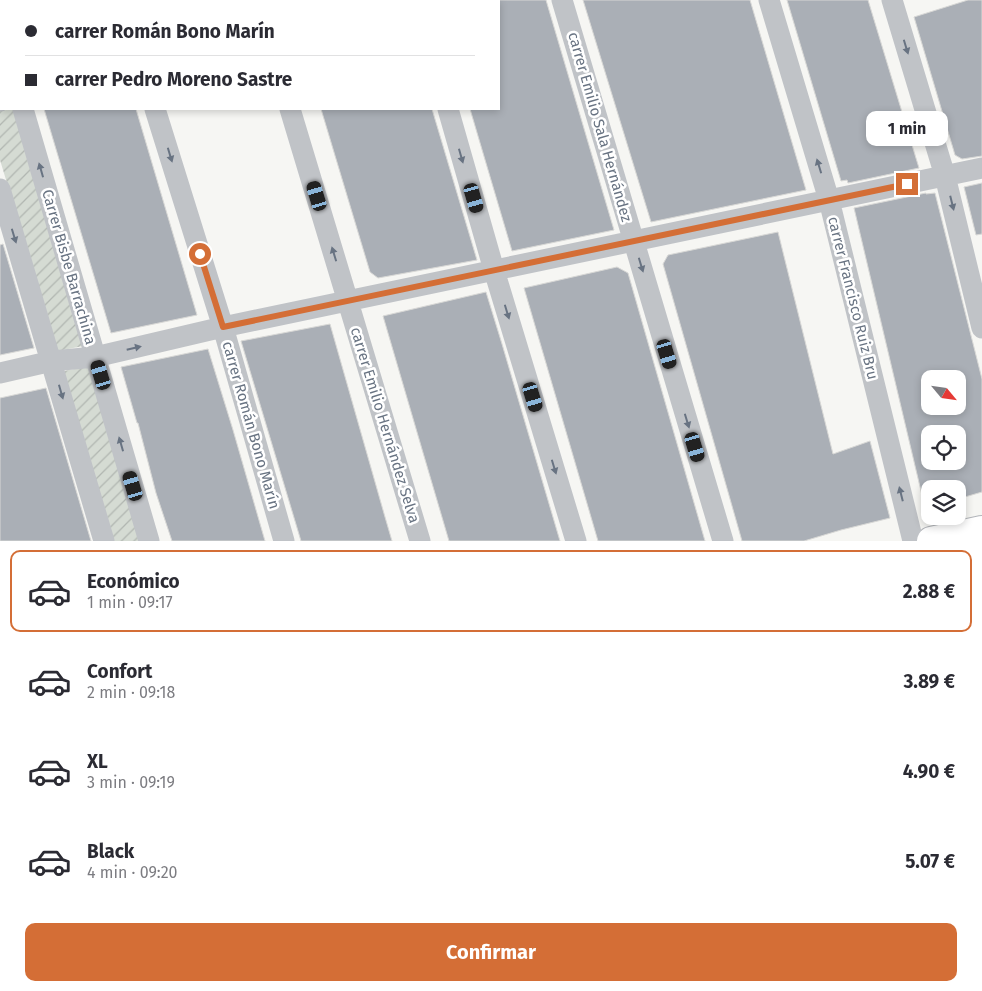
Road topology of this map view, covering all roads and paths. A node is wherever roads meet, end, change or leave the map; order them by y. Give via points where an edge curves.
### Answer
1 (562, 0) edge
2 (768, 0) edge
3 (892, 0) edge
4 (23, 110) edge
5 (155, 110) edge
6 (290, 110) edge
7 (448, 110) edge
8 (982, 168) edge
9 (945, 176) junction
10 (0, 190) edge
11 (829, 200) junction
12 (634, 241) junction
13 (494, 270) junction
14 (348, 301) junction
15 (223, 327) junction
16 (982, 328) edge
17 (95, 356) junction
18 (52, 361) junction
19 (0, 373) edge
20 (982, 530) edge
21 (104, 541) edge
22 (150, 541) edge
23 (284, 541) edge
24 (420, 541) edge
25 (576, 541) edge
26 (723, 541) edge
27 (913, 541) edge
28 (931, 541) edge

1 - 12 street, carrer Emilio Sala Hernández
11 -> 2 street, carrer Francisco Ruiz Bru
3 -> 9 street
17 -> 4 street, Carrer Bisbe Barrachina
5 -> 15 street, carrer Román Bono Marín
14 -> 6 street, carrer Emilio Hernández Selva
7 -> 13 street
8 - 9 street
9 - 11 street
9 -> 16 street
10 -> 18 street
11 - 12 street
27 -> 11 street, carrer Francisco Ruiz Bru
12 - 13 street
12 -> 26 street, carrer Emilio Sala Hernández
13 - 14 street
13 -> 25 street
14 - 15 street
14 - 24 street, carrer Emilio Hernández Selva
17 -> 15 street
15 - 23 street, carrer Román Bono Marín
17 - 18 street
22 -> 17 street, Carrer Bisbe Barrachina
18 - 19 street
18 -> 21 street
20 - 28 main road

